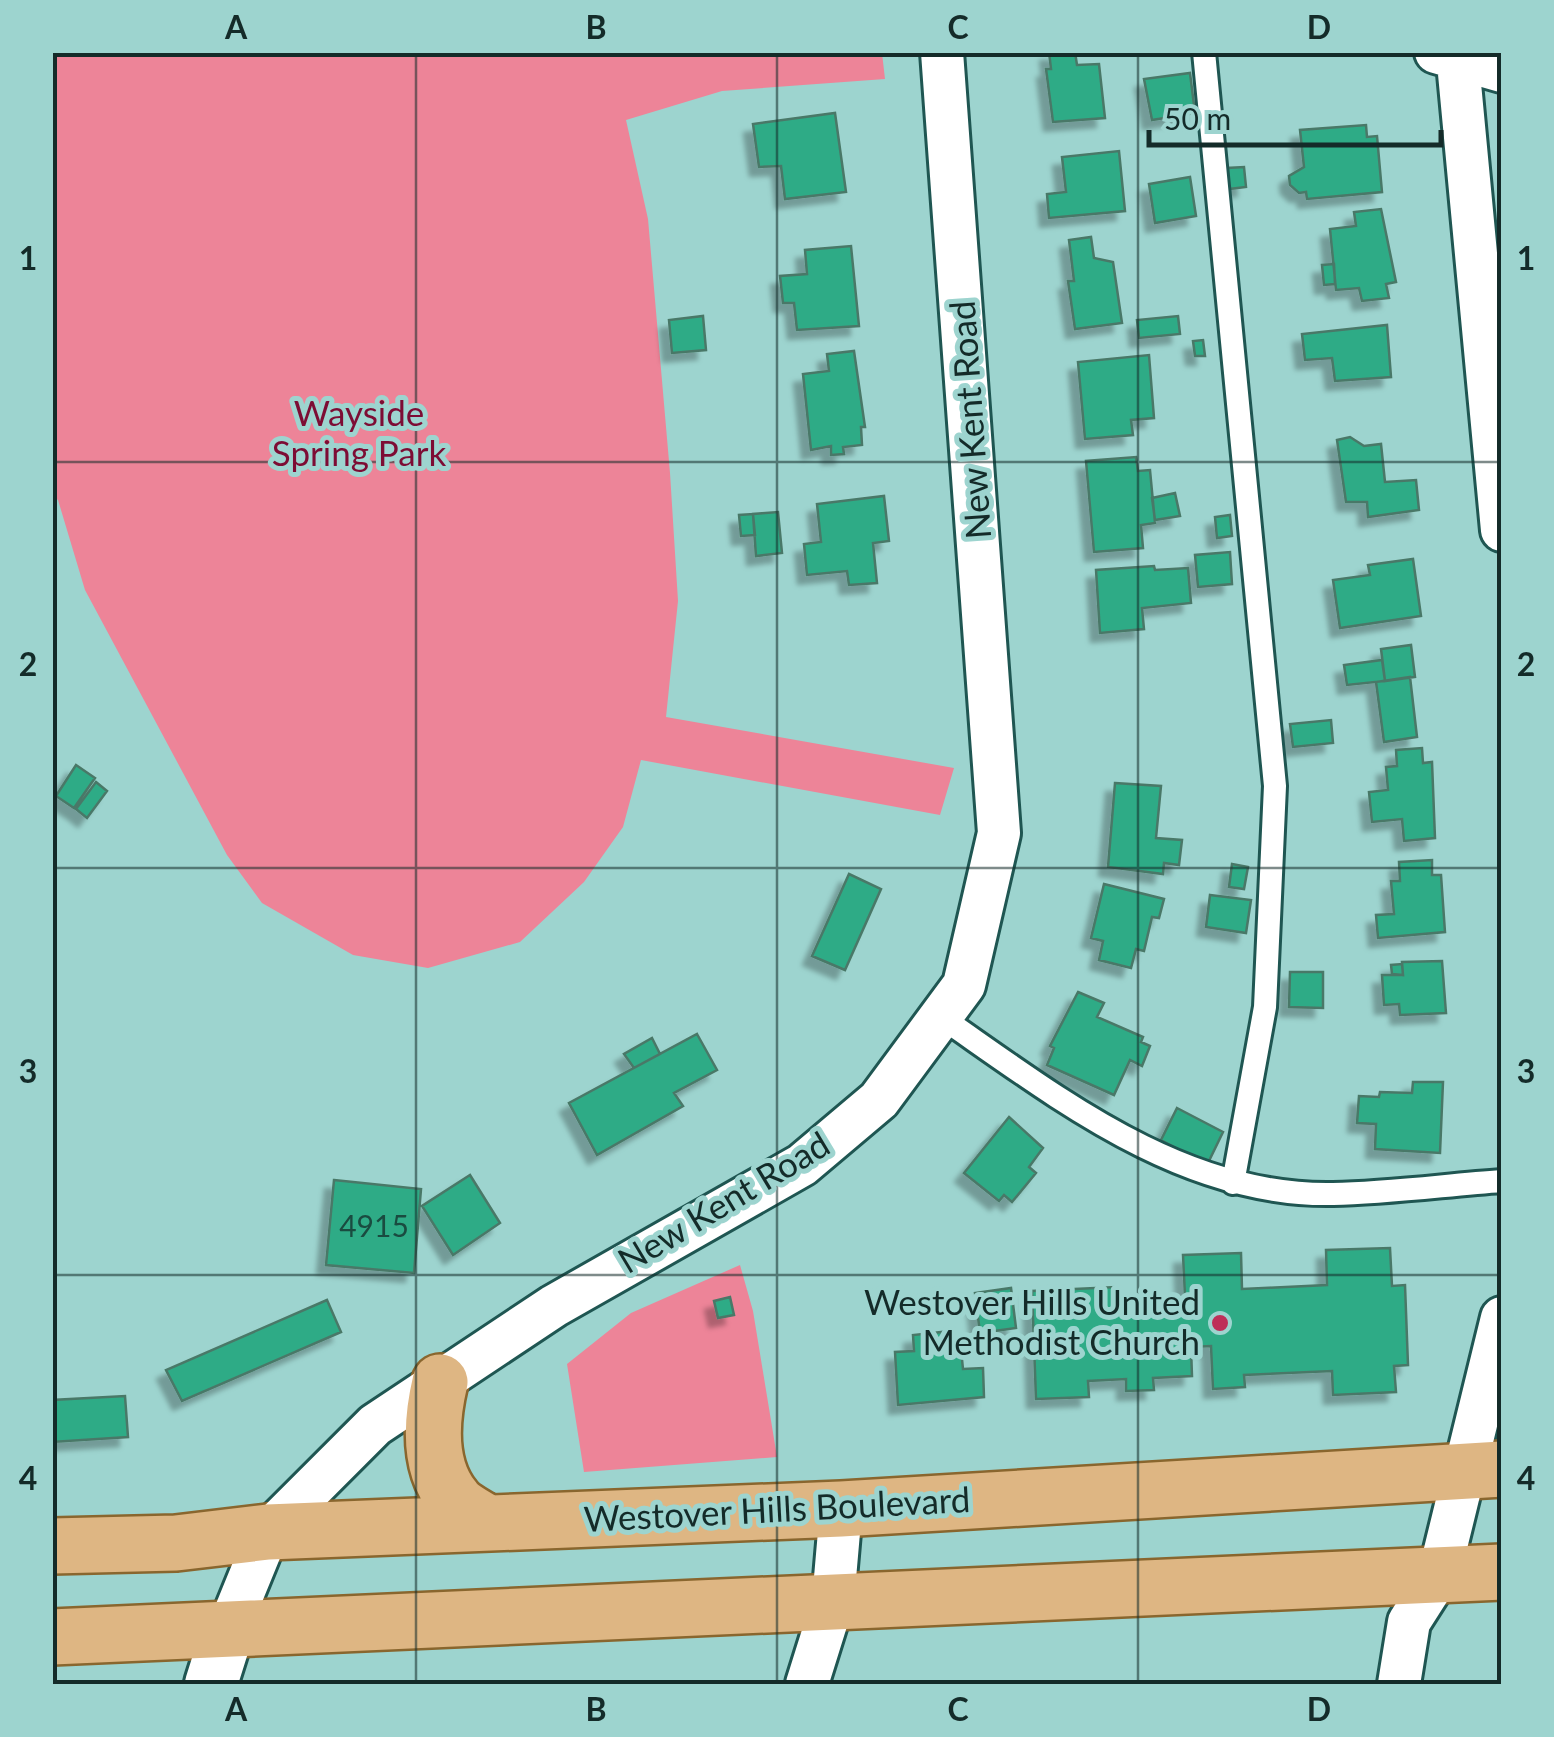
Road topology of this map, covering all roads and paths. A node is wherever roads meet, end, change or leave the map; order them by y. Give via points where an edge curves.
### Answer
1 (942, 52) edge
2 (1204, 52) edge
3 (1450, 54) edge
4 (1502, 72) edge
5 (1502, 530) edge
6 (941, 1017) junction
7 (1502, 1181) edge
8 (1233, 1182) junction
9 (1502, 1318) edge
10 (440, 1382) junction
11 (1482, 1470) edge
12 (841, 1509) junction
13 (486, 1523) junction
14 (268, 1532) junction
15 (52, 1546) edge
16 (1502, 1572) edge
17 (1439, 1575) junction
18 (833, 1601) junction
19 (228, 1630) junction
20 (52, 1637) edge
21 (211, 1684) edge
22 (807, 1684) edge
23 (1399, 1684) edge

1 - 6 street, New Kent Road via 999,833 964,986
2 - 8 lane via 1276,786 1266,1007
3 - 4 street
3 - 5 street
6 - 8 lane via 1038,1085 1157,1155
6 - 10 street, New Kent Road via 879,1100 802,1165 554,1306
7 - 8 lane via 1330,1194
9 - 11 street
10 - 13 main road via 431,1418 435,1456 454,1499
10 - 14 street, New Kent Road via 375,1426
11 - 12 main road, Westover Hills Boulevard
11 - 17 street
12 - 13 main road, Westover Hills Boulevard
12 - 18 street
13 - 14 main road, Westover Hills Boulevard
14 - 15 main road, Westover Hills Boulevard via 176,1543
14 - 19 street, New Kent Road
16 - 17 main road
17 - 18 main road
17 - 23 street via 1409,1622
18 - 19 main road
18 - 22 street
19 - 20 main road
19 - 21 street, New Kent Road

